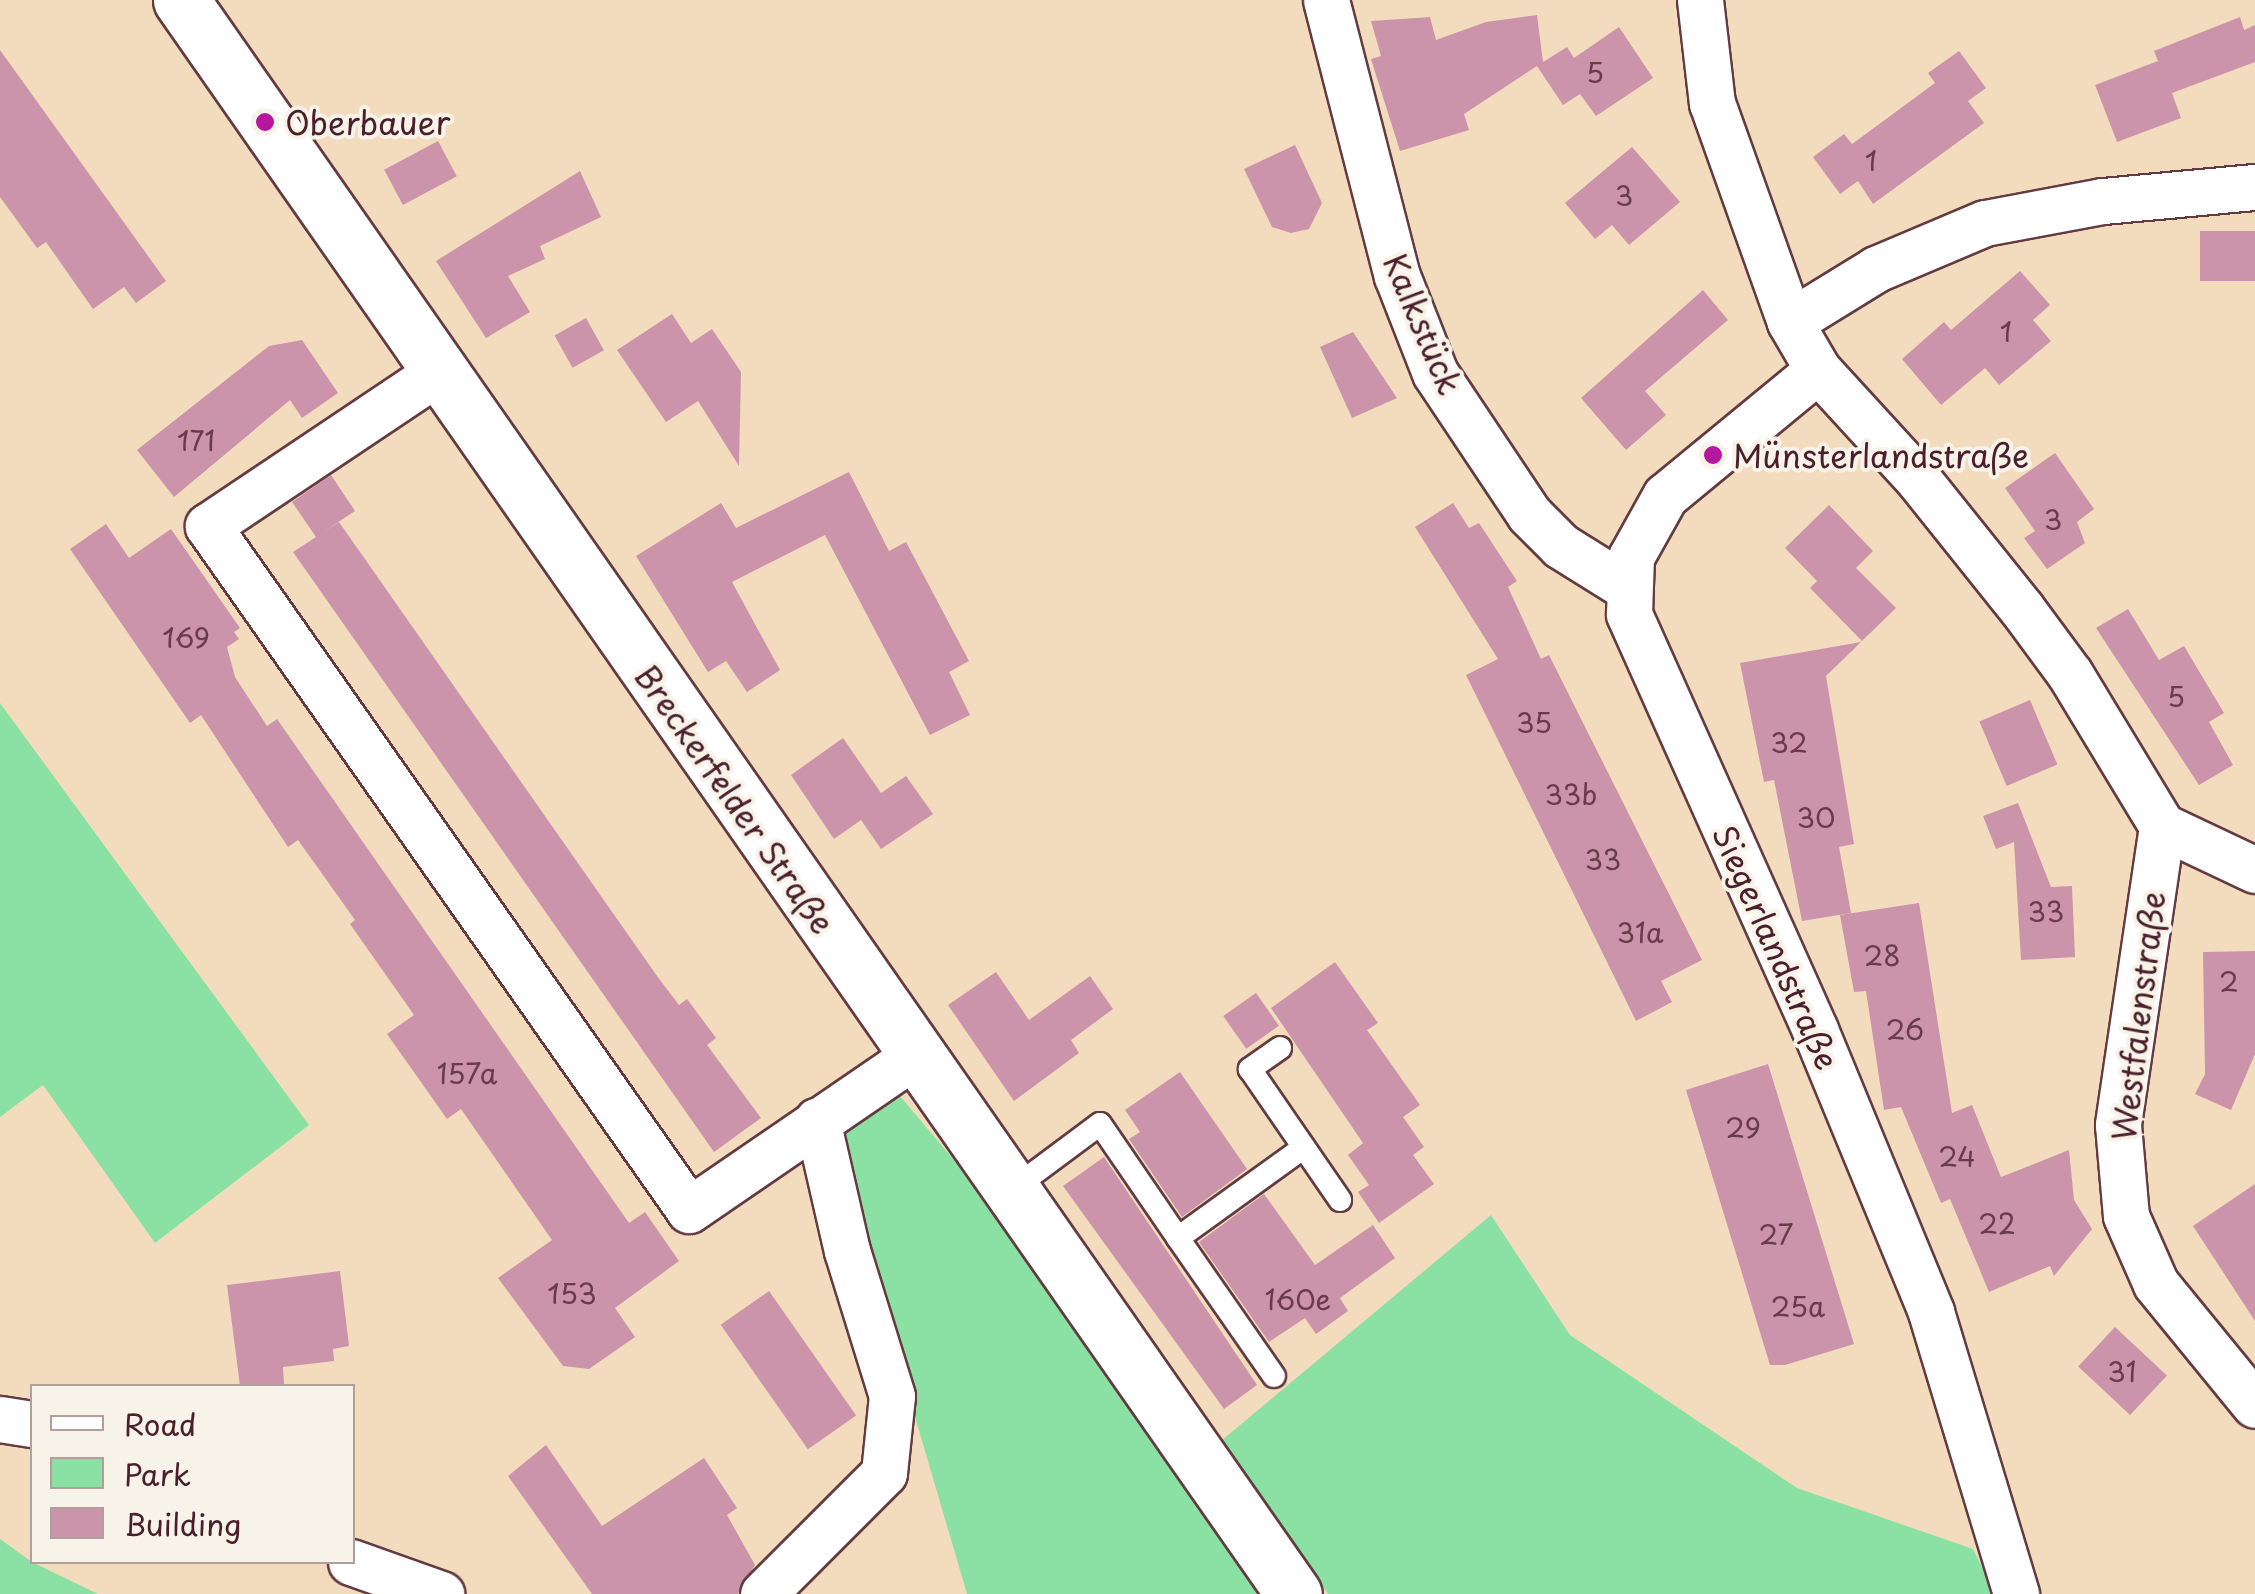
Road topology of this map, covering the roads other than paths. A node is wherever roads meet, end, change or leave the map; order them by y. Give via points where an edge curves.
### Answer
1 (181, 0) edge
2 (1326, 0) edge
3 (1700, 0) edge
4 (2255, 187) edge
5 (1790, 322) junction
6 (1818, 370) junction
7 (438, 372) junction
8 (1625, 586) junction
9 (2162, 826) junction
10 (2255, 870) edge
11 (1280, 1048) dead end
12 (915, 1056) junction
13 (818, 1120) junction
14 (1304, 1148) junction
15 (1010, 1191) junction
16 (1340, 1200) dead end
17 (1178, 1238) junction
18 (1274, 1376) dead end
19 (2255, 1404) edge
20 (0, 1419) edge
21 (30, 1424) edge
22 (355, 1563) edge
23 (440, 1594) edge
24 (764, 1594) edge
25 (1294, 1594) edge
26 (2016, 1594) edge

1 - 7 main road, Breckerfelder Straße
2 - 8 street, Kalkstück via 1398,276 1436,373 1529,514 1561,546
3 - 5 street via 1712,103
4 - 5 street via 2103,200 1986,223 1876,269
5 - 6 street
6 - 8 street via 1665,496 1642,527
6 - 9 street via 2022,609 2070,674
7 - 12 main road, Breckerfelder Straße
7 - 13 street via 208,526 689,1210
8 - 26 street, Siegerlandstraße via 1629,614 1660,690 1815,1030 1931,1312
9 - 10 street
9 - 19 street, Westfalenstraße via 2118,1125 2126,1216 2156,1284
11 - 14 lane via 1250,1070
12 - 13 street
12 - 15 main road, Breckerfelder Straße
13 - 24 street via 847,1251 892,1396 884,1473
14 - 16 lane
14 - 17 lane
15 - 17 lane via 1100,1124
15 - 25 main road, Breckerfelder Straße
17 - 18 lane
20 - 21 street
22 - 23 street

